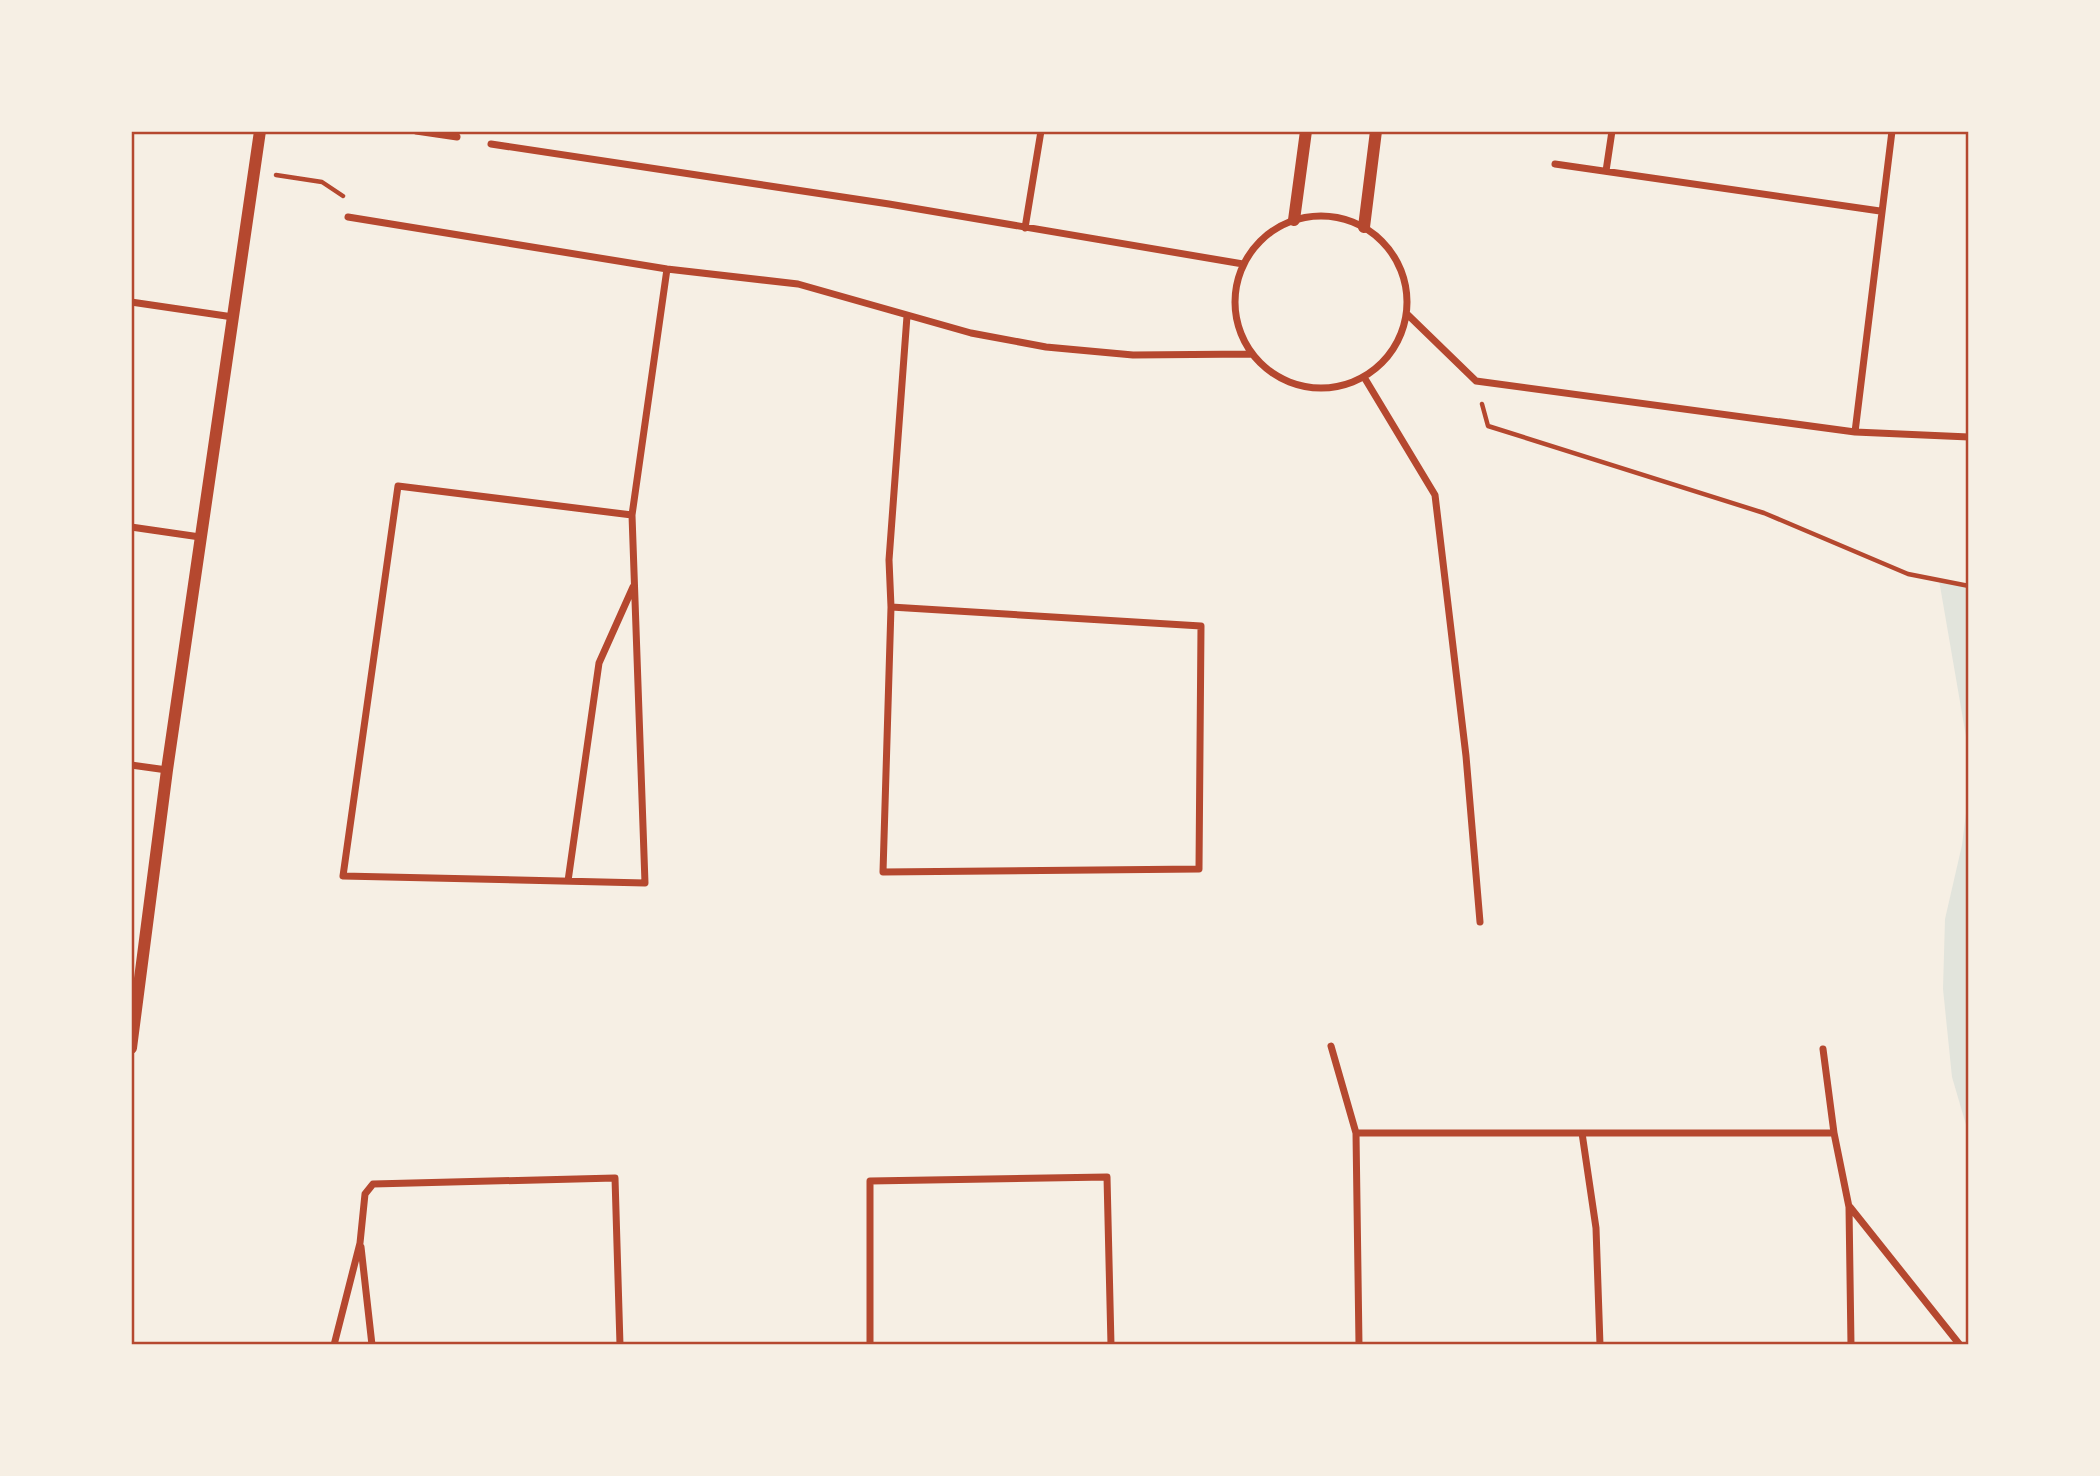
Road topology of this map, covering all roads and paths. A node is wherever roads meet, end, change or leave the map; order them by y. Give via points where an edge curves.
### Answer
1 (260, 131) edge
2 (416, 131) edge
3 (1041, 131) edge
4 (1307, 131) edge
5 (1376, 131) edge
6 (1612, 131) edge
7 (1892, 131) edge
8 (457, 137) dead end
9 (491, 144) dead end
10 (1555, 164) dead end
11 (254, 171) junction
12 (1606, 171) junction
13 (1881, 211) junction
14 (348, 216) dead end
15 (369, 220) junction
16 (1294, 220) junction
17 (1364, 227) junction
18 (1025, 228) junction
19 (1243, 264) junction
20 (667, 269) junction
21 (131, 302) edge
22 (1408, 314) junction
23 (907, 316) junction
24 (233, 317) junction
25 (1252, 354) junction
26 (1364, 377) junction
27 (1476, 381) junction
28 (1855, 432) junction
29 (1969, 437) edge
30 (632, 515) junction
31 (131, 527) edge
32 (200, 537) junction
33 (635, 584) junction
34 (1969, 586) edge
35 (891, 607) junction
36 (131, 765) edge
37 (167, 770) junction
38 (568, 881) junction
39 (1480, 922) dead end
40 (137, 959) edge
41 (1331, 1046) dead end
42 (131, 1048) edge
43 (1823, 1049) dead end
44 (1356, 1133) junction
45 (1582, 1133) junction
46 (1834, 1133) junction
47 (1849, 1207) junction
48 (360, 1243) junction
49 (334, 1345) edge
50 (372, 1345) edge
51 (620, 1345) edge
52 (870, 1345) edge
53 (1111, 1345) edge
54 (1359, 1345) edge
55 (1600, 1345) edge
56 (1851, 1345) edge
57 (1960, 1345) edge

1 - 11 street
2 - 8 street
3 - 18 street
4 - 16 street
5 - 17 street
6 - 12 street
7 - 13 street
9 - 18 street
10 - 12 street
11 - 15 path via 331,185
11 - 24 street
12 - 13 street
13 - 28 street
14 - 15 street
15 - 20 street
16 - 17 street via 1317,215
16 - 19 street via 1273,230
17 - 22 street via 1385,243 1400,264 1408,289
18 - 19 street
19 - 25 street via 1235,311
20 - 23 street via 798,284
20 - 30 street
21 - 24 street
22 - 26 street via 1400,340 1385,361
22 - 27 street
23 - 25 street via 1046,347 1133,355
23 - 35 street via 889,560
24 - 32 street
25 - 26 street via 1270,372 1292,383 1317,388 1341,386
26 - 39 street via 1435,495
27 - 28 street
27 - 34 path via 1488,426 1764,513 1908,574
28 - 29 street
30 - 33 street
30 - 38 street via 398,486 343,876
31 - 32 street
32 - 37 street
33 - 38 street via 599,663
33 - 38 street via 645,883
35 - 35 street via 883,872 1199,869 1201,626
36 - 37 street
37 - 40 street
40 - 42 street
41 - 44 street
43 - 46 street
44 - 45 street
44 - 54 street
45 - 46 street
45 - 55 street via 1596,1228
46 - 47 street
47 - 56 street
47 - 57 street
48 - 49 street
48 - 50 street
48 - 51 street via 365,1194 373,1184 615,1178
52 - 53 street via 870,1181 1107,1177

